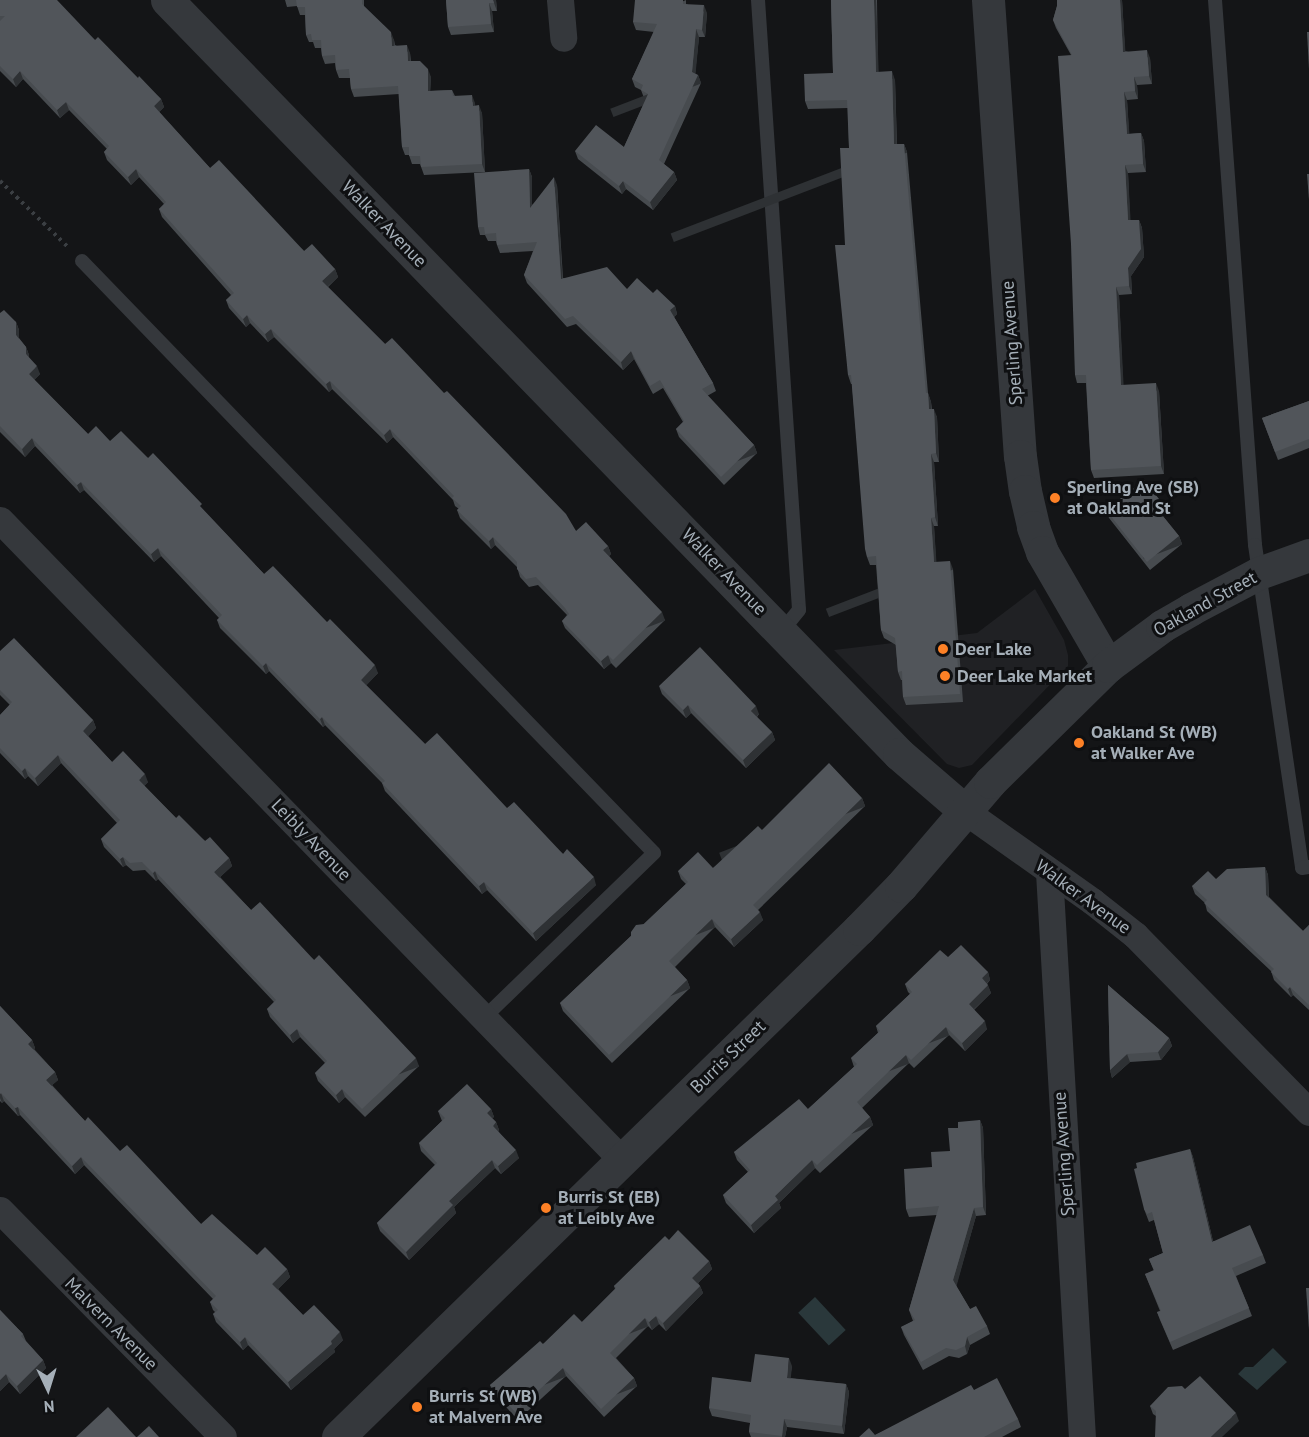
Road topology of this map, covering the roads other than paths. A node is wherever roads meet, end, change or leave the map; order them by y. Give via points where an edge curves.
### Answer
1 (166, 0) edge
2 (560, 0) edge
3 (758, 0) edge
4 (988, 0) edge
5 (1215, 0) edge
6 (563, 38) dead end
7 (82, 261) road end
8 (0, 520) edge
9 (1309, 555) edge
10 (1259, 573) junction
11 (782, 631) junction
12 (1108, 666) junction
13 (965, 811) junction
14 (1309, 867) edge
15 (1049, 872) junction
16 (484, 1018) junction
17 (1309, 1112) edge
18 (622, 1160) junction
19 (0, 1210) edge
20 (223, 1437) edge
21 (338, 1437) edge
22 (1082, 1437) edge

1 - 11 street, Walker Avenue
2 - 6 street
3 - 11 lane via 799,610
4 - 12 street, Sperling Avenue via 1025,491 1042,552
5 - 10 lane
7 - 16 lane via 654,853
8 - 16 street, Leibly Avenue
9 - 10 street, Oakland Street
10 - 12 street, Oakland Street via 1162,626
10 - 14 lane via 1302,867
11 - 13 street, Walker Avenue via 899,754
12 - 13 street, Burris Street via 1044,726
13 - 15 street, Walker Avenue
13 - 18 street, Burris Street via 868,921
15 - 17 street, Walker Avenue via 1135,935
15 - 22 street, Sperling Avenue
16 - 18 street, Leibly Avenue
18 - 21 street, Burris Street
19 - 20 street, Malvern Avenue

